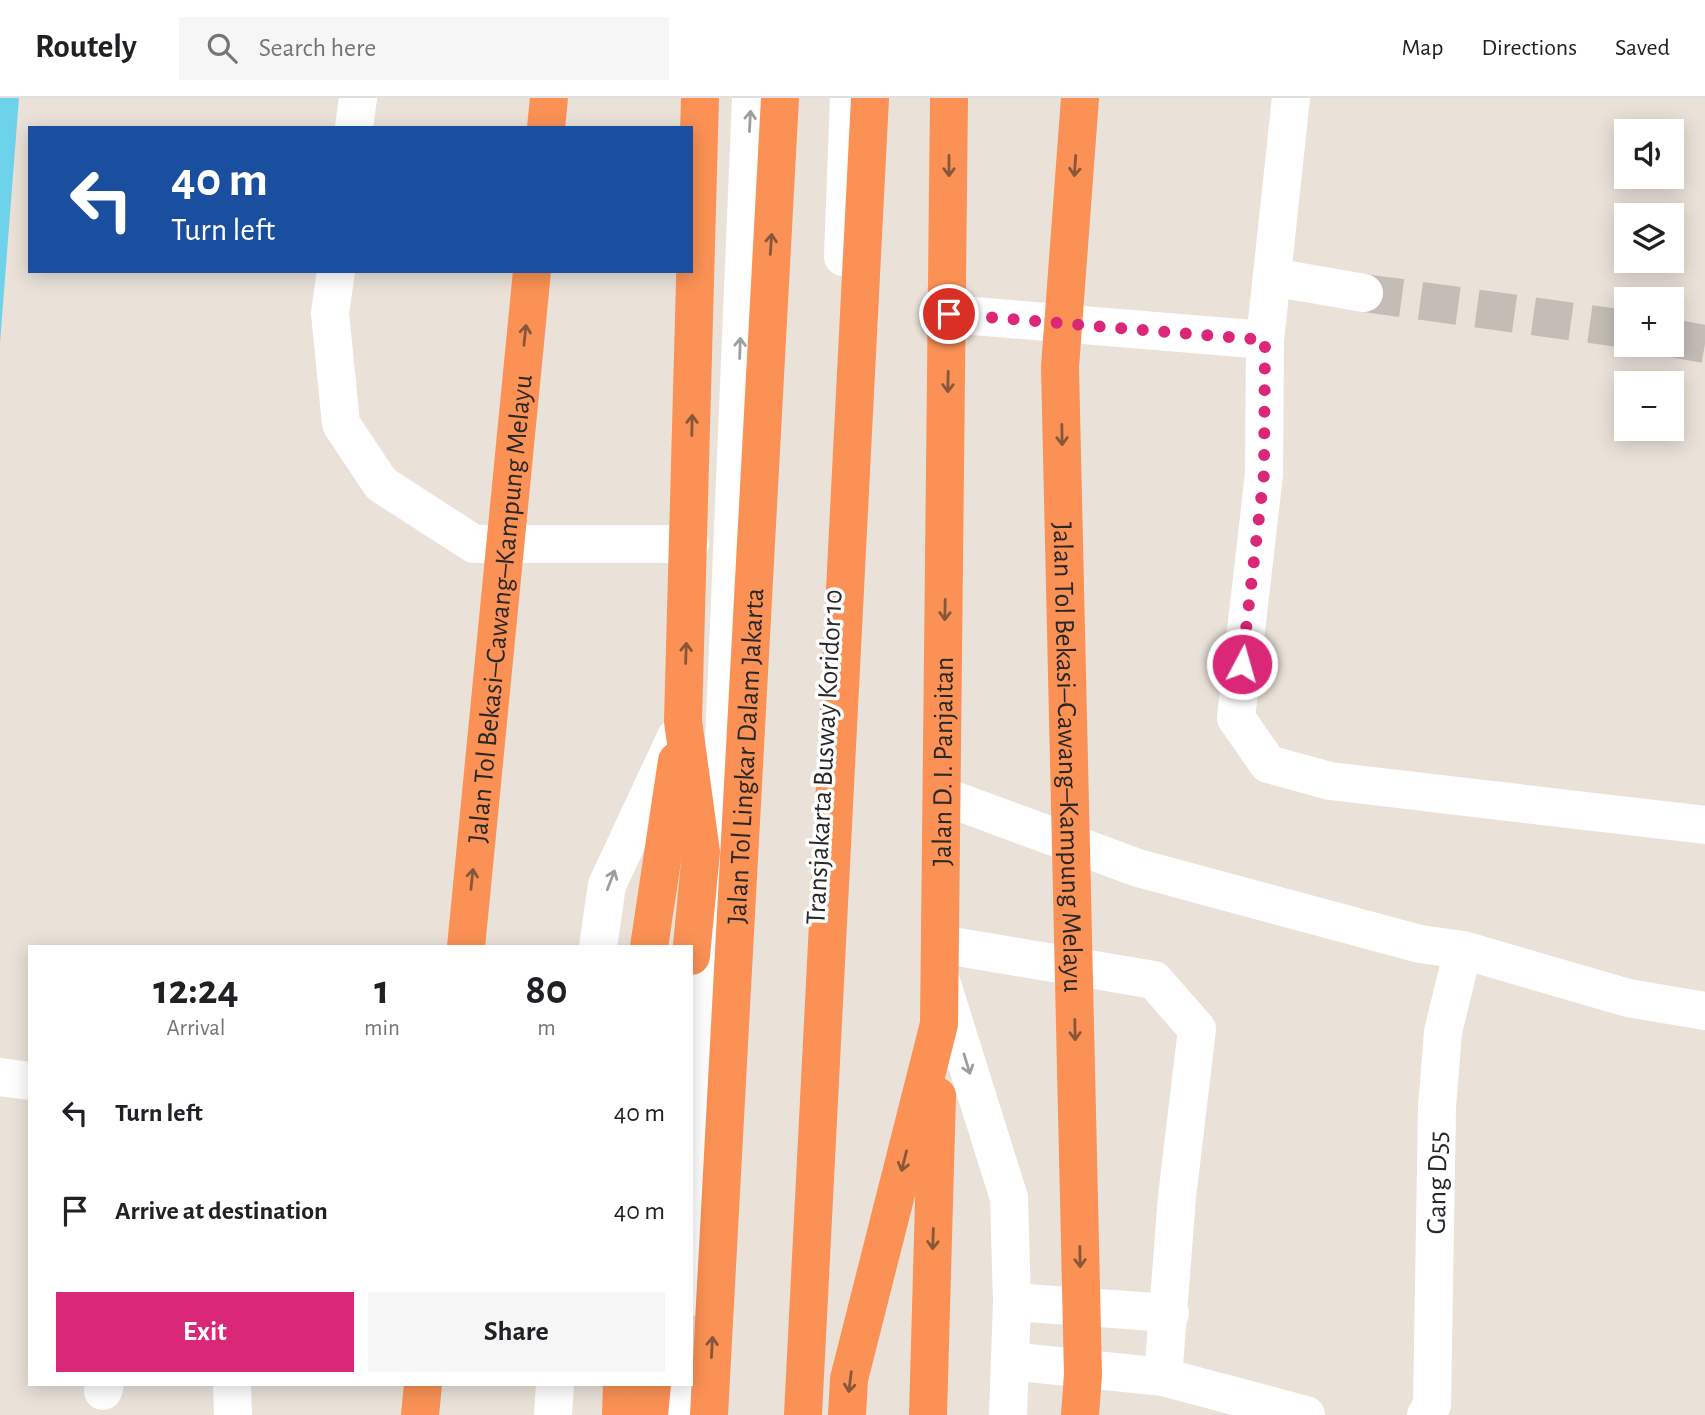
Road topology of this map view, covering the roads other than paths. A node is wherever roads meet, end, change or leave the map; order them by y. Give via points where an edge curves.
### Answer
1 (358, 98) edge
2 (549, 98) edge
3 (700, 98) edge
4 (751, 98) edge
5 (780, 98) edge
6 (849, 98) edge
7 (870, 98) edge
8 (949, 98) edge
9 (1080, 98) edge
10 (1291, 98) edge
11 (354, 126) edge
12 (546, 126) edge
13 (336, 273) edge
14 (532, 273) edge
15 (1272, 277) junction
16 (1364, 293) tunnel mouth
17 (949, 314) junction
18 (1265, 340) junction
19 (690, 544) junction
20 (683, 721) junction
21 (943, 796) junction
22 (1705, 825) edge
23 (466, 945) edge
24 (598, 945) edge
25 (649, 945) edge
26 (692, 945) edge
27 (1463, 950) junction
28 (940, 960) junction
29 (1705, 1011) edge
30 (939, 1024) junction
31 (0, 1077) edge
32 (28, 1081) edge
33 (693, 1263) edge
34 (1012, 1302) junction
35 (1170, 1313) junction
36 (1010, 1361) junction
37 (1163, 1377) junction
38 (232, 1386) edge
39 (423, 1386) edge
40 (555, 1386) edge
41 (622, 1386) edge
42 (652, 1386) edge
43 (686, 1386) edge
44 (233, 1415) edge
45 (420, 1415) edge
46 (553, 1415) edge
47 (621, 1415) edge
48 (649, 1415) edge
49 (684, 1415) edge
50 (709, 1415) edge
51 (789, 1415) edge
52 (803, 1415) edge
53 (848, 1415) edge
54 (928, 1415) edge
55 (1008, 1415) edge
56 (1080, 1415) edge
57 (1306, 1415) edge
58 (1426, 1415) edge

1 - 11 street
2 - 12 highway
19 -> 3 highway
33 -> 4 street via 724,744
50 -> 5 highway, Jalan Tol Lingkar Dalam Jakarta
6 - 51 street, Transjakarta Busway Koridor 10 via 824,769
7 - 52 highway
8 -> 17 highway, Jalan D. I. Panjaitan
9 -> 56 highway, Jalan Tol Bekasi–Cawang–Kampung Melayu via 1060,367 1083,1375
10 - 15 street
13 - 19 street via 330,313 341,424 381,484 474,544
23 -> 14 highway, Jalan Tol Bekasi–Cawang–Kampung Melayu
15 - 16 street
15 - 18 street
17 - 18 street
17 -> 21 highway, Jalan D. I. Panjaitan
18 - 22 street via 1264,474 1236,719 1268,764 1330,781
20 -> 19 highway
24 -> 20 street via 607,885
20 - 25 highway
20 - 26 highway via 701,852
21 - 27 street via 1138,868 1420,944
21 - 28 highway, Jalan D. I. Panjaitan
27 - 29 street via 1628,998
27 - 58 street, Gang D55 via 1443,1032 1439,1082 1432,1405
28 - 30 highway, Jalan D. I. Panjaitan
28 -> 34 street via 1009,1198
28 - 35 street via 1154,980 1197,1029 1177,1197
30 -> 53 highway, Jalan D. I. Panjaitan via 849,1379
30 -> 54 highway
31 - 32 street
34 - 35 street
34 - 36 street
35 - 37 street
36 - 37 street
36 - 55 street
37 - 57 street
38 - 44 street
39 - 45 highway
40 - 46 street
41 - 47 highway
42 - 48 highway
43 - 49 street

